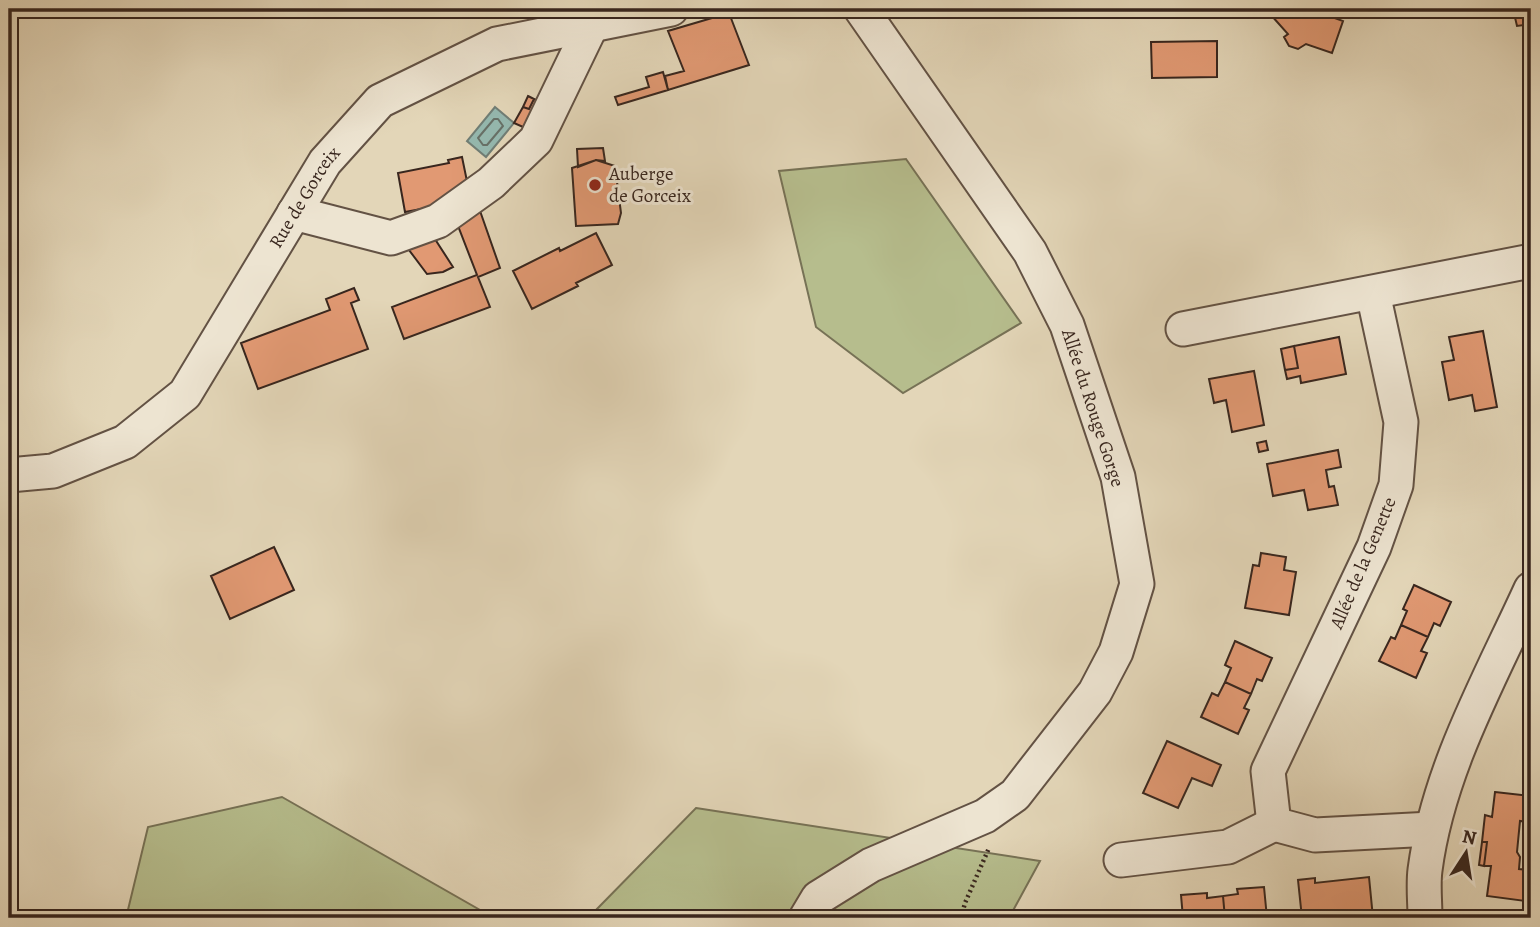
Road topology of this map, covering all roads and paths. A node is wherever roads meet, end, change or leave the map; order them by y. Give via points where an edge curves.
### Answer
1 (671, 9) edge
2 (861, 9) edge
3 (592, 24) junction
4 (294, 213) junction
5 (1531, 261) edge
6 (1373, 293) junction
7 (1183, 329) dead end
8 (9, 475) edge
9 (1531, 589) edge
10 (1274, 824) junction
11 (1432, 829) junction
12 (990, 847) dead end
13 (1121, 860) dead end
14 (806, 918) edge
15 (961, 918) edge
16 (1425, 918) edge

1 - 3 street, Rue de Gorceix
2 - 14 street, Allée du Rouge Gorge via 1030,252 1067,325 1118,477 1137,584 1116,652 1095,692 1015,795 985,816 871,865 818,898
3 - 4 street, Rue de Gorceix via 497,44 380,101 325,162
3 - 4 street via 536,140 491,183 438,221 391,238
4 - 8 street, Rue de Gorceix via 184,394 125,442 52,471
5 - 6 street
6 - 7 street
6 - 10 street, Allée de la Genette via 1401,422 1396,485 1374,547 1268,771
9 - 11 street via 1454,758
10 - 11 street via 1315,835
10 - 13 street via 1228,847
11 - 16 street via 1425,873
12 - 15 path

